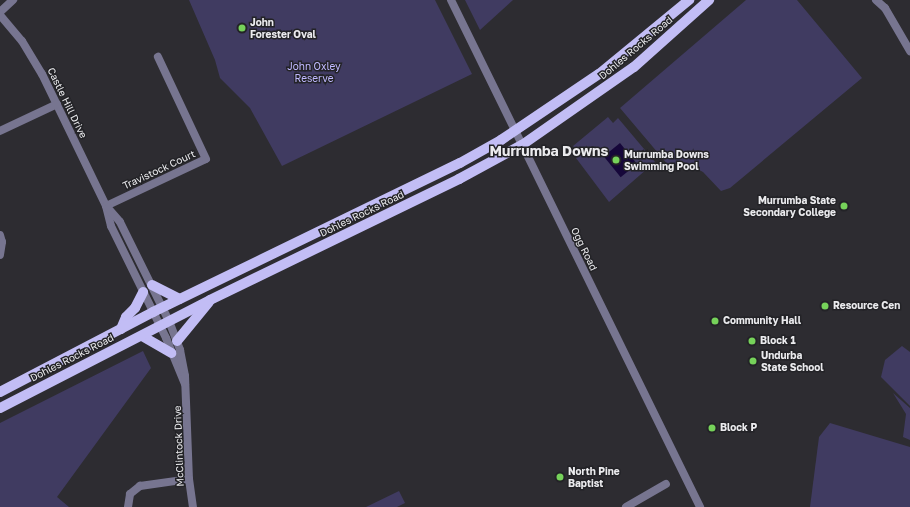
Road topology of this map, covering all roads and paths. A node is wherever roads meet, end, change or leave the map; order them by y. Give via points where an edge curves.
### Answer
1 (13, 0) edge
2 (451, 0) edge
3 (689, 0) edge
4 (709, 0) edge
5 (876, 0) edge
6 (0, 12) edge
7 (0, 15) edge
8 (910, 51) edge
9 (158, 57) dead end
10 (57, 104) junction
11 (0, 131) edge
12 (516, 132) junction
13 (522, 145) junction
14 (106, 206) junction
15 (0, 235) edge
16 (0, 254) edge
17 (152, 285) junction
18 (143, 292) junction
19 (180, 299) junction
20 (210, 300) junction
21 (158, 310) junction
22 (164, 324) junction
23 (121, 329) junction
24 (142, 336) junction
25 (177, 341) junction
26 (172, 353) junction
27 (184, 384) junction
28 (0, 392) edge
29 (0, 408) edge
30 (189, 479) junction
31 (666, 484) dead end
32 (128, 507) edge
33 (194, 507) edge
34 (626, 507) edge
35 (700, 507) edge

1 - 6 street
2 - 12 street, Ogg Road
3 - 12 main road, Dohles Rocks Road via 616,62
4 - 13 main road, Dohles Rocks Road via 634,67
5 - 8 street via 885,8
7 - 10 street, Castle Hill Drive via 30,55
9 - 14 street, Travistock Court via 206,159
10 - 11 street
10 - 14 street, Castle Hill Drive
12 - 13 street, Ogg Road
12 - 19 main road, Dohles Rocks Road via 460,163
13 - 20 main road, Dohles Rocks Road via 459,179
13 - 35 street, Ogg Road
14 - 17 street, Castle Hill Drive via 120,222
14 - 18 street, Castle Hill Drive via 111,226
15 - 16 street
17 - 19 main road
17 - 21 street, Castle Hill Drive
18 - 21 street, Castle Hill Drive
18 - 23 main road
19 - 21 main road, Dohles Rocks Road
20 - 22 main road, Dohles Rocks Road
20 - 25 main road
21 - 22 street, McClintock Drive
21 - 23 main road, Dohles Rocks Road
22 - 24 main road, Dohles Rocks Road
22 - 25 street, McClintock Drive
22 - 26 street, McClintock Drive
23 - 28 main road, Dohles Rocks Road
24 - 26 main road
24 - 29 main road, Dohles Rocks Road
25 - 27 street, McClintock Drive via 186,376
26 - 27 street, McClintock Drive
27 - 30 street, McClintock Drive via 188,412
30 - 32 street via 140,486 130,494
30 - 33 street, McClintock Drive
31 - 34 street

